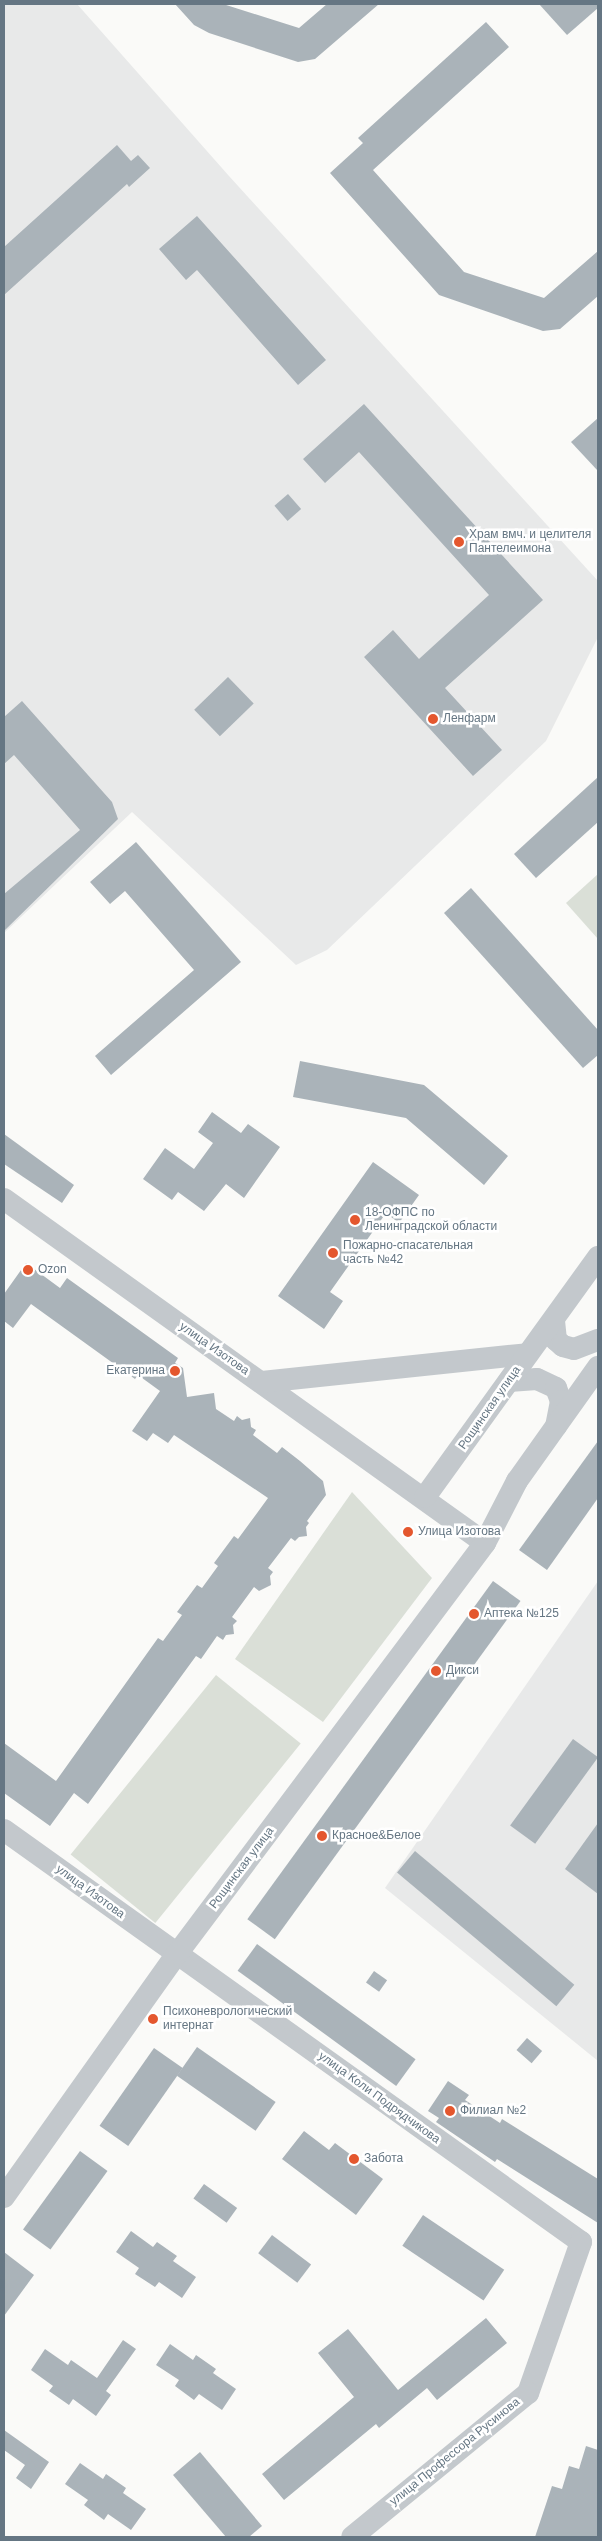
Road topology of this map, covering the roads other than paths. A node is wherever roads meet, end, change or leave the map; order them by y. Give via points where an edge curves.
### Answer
1 (4, 1199) edge
2 (598, 1257) edge
3 (554, 1320) junction
4 (598, 1340) edge
5 (528, 1354) junction
6 (598, 1367) edge
7 (510, 1381) junction
8 (262, 1382) junction
9 (556, 1427) junction
10 (425, 1497) junction
11 (485, 1543) junction
12 (4, 1830) edge
13 (177, 1954) junction
14 (4, 2198) edge
15 (581, 2242) joint
16 (352, 2537) edge

1 - 8 street, улица Изотова
2 - 3 street, Рощинская улица
3 - 4 street via 556,1340 563,1346 574,1349
3 - 5 street, Рощинская улица
5 - 7 street, Рощинская улица
5 - 8 street
6 - 9 street, Рощинская улица
7 - 9 street via 537,1378 556,1388 561,1401
7 - 10 street, Рощинская улица
8 - 10 street, улица Изотова
9 - 11 street, Рощинская улица via 517,1481
10 - 11 street
11 - 13 street, Рощинская улица
12 - 13 street, улица Изотова
13 - 14 street, Рощинская улица
13 - 15 street, улица Коли Подрядчикова
15 - 16 street, улица Профессора Русинова via 528,2393

